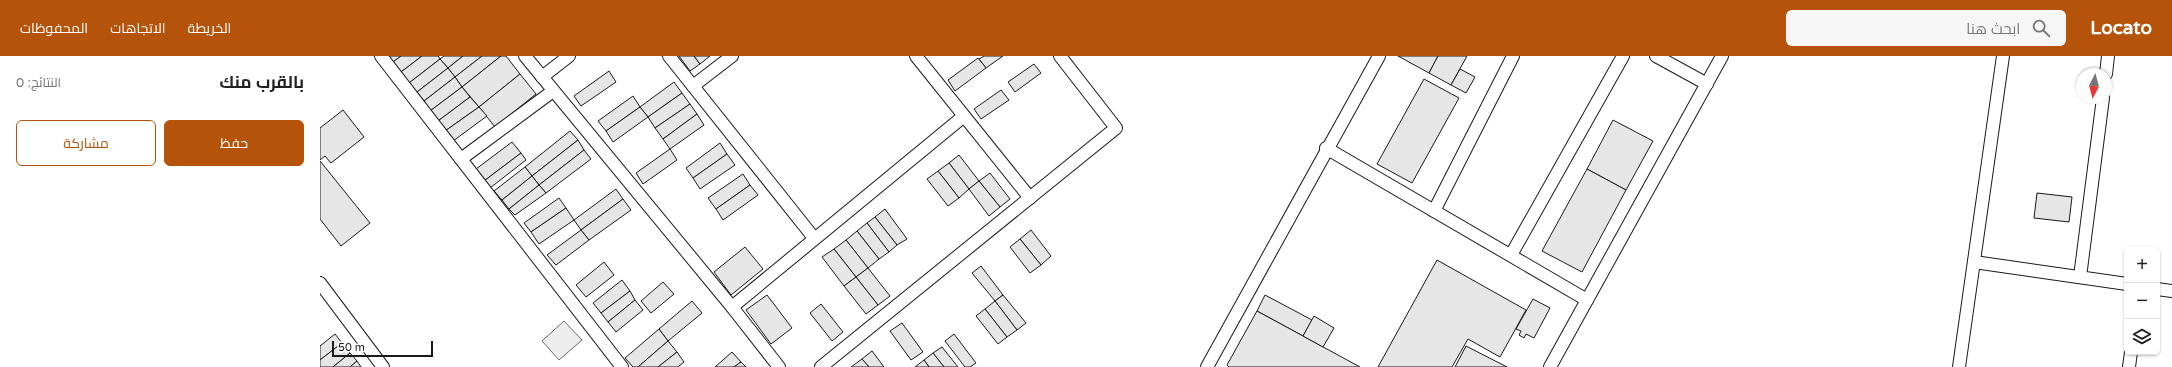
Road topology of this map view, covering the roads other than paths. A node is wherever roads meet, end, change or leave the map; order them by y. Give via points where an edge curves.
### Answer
1 (381, 56) edge
2 (525, 56) edge
3 (569, 56) edge
4 (669, 56) edge
5 (732, 56) edge
6 (916, 56) edge
7 (1060, 56) edge
8 (1379, 56) edge
9 (1513, 56) edge
10 (1623, 56) edge
11 (1656, 56) edge
12 (1722, 56) edge
13 (2002, 56) edge
14 (2108, 56) edge
15 (2107, 68) edge
16 (542, 77) junction
17 (1707, 84) junction
18 (693, 86) junction
19 (553, 91) junction
20 (2102, 104) edge
21 (964, 116) junction
22 (1326, 148) junction
23 (461, 159) junction
24 (1030, 198) junction
25 (1434, 211) junction
26 (814, 238) junction
27 (1511, 255) junction
28 (1974, 262) junction
29 (2080, 277) junction
30 (320, 283) edge
31 (2124, 284) edge
32 (2160, 289) edge
33 (2172, 291) edge
34 (1587, 300) junction
35 (732, 307) junction
36 (2131, 355) edge
37 (383, 367) edge
38 (622, 367) edge
39 (779, 367) edge
40 (821, 367) edge
41 (1206, 367) edge
42 (1550, 367) edge
43 (1959, 367) edge
44 (2129, 367) edge

1 - 23 street
2 - 16 street
3 - 16 street
4 - 18 street
5 - 18 street
6 - 21 street
7 - 24 street via 1116,128
8 - 22 street
9 - 25 street
10 - 27 street
11 - 17 street
12 - 17 street
13 - 28 street
14 - 15 street
16 - 19 street
17 - 34 street
18 - 26 street
19 - 23 street
19 - 35 street
20 - 29 street
21 - 24 street
21 - 26 street
22 - 25 street
22 - 41 street
23 - 38 street
24 - 40 street
25 - 27 street
26 - 35 street
27 - 34 street
28 - 29 street
28 - 43 street
29 - 31 street
30 - 37 street
32 - 33 street
34 - 42 street
35 - 39 street
36 - 44 street

